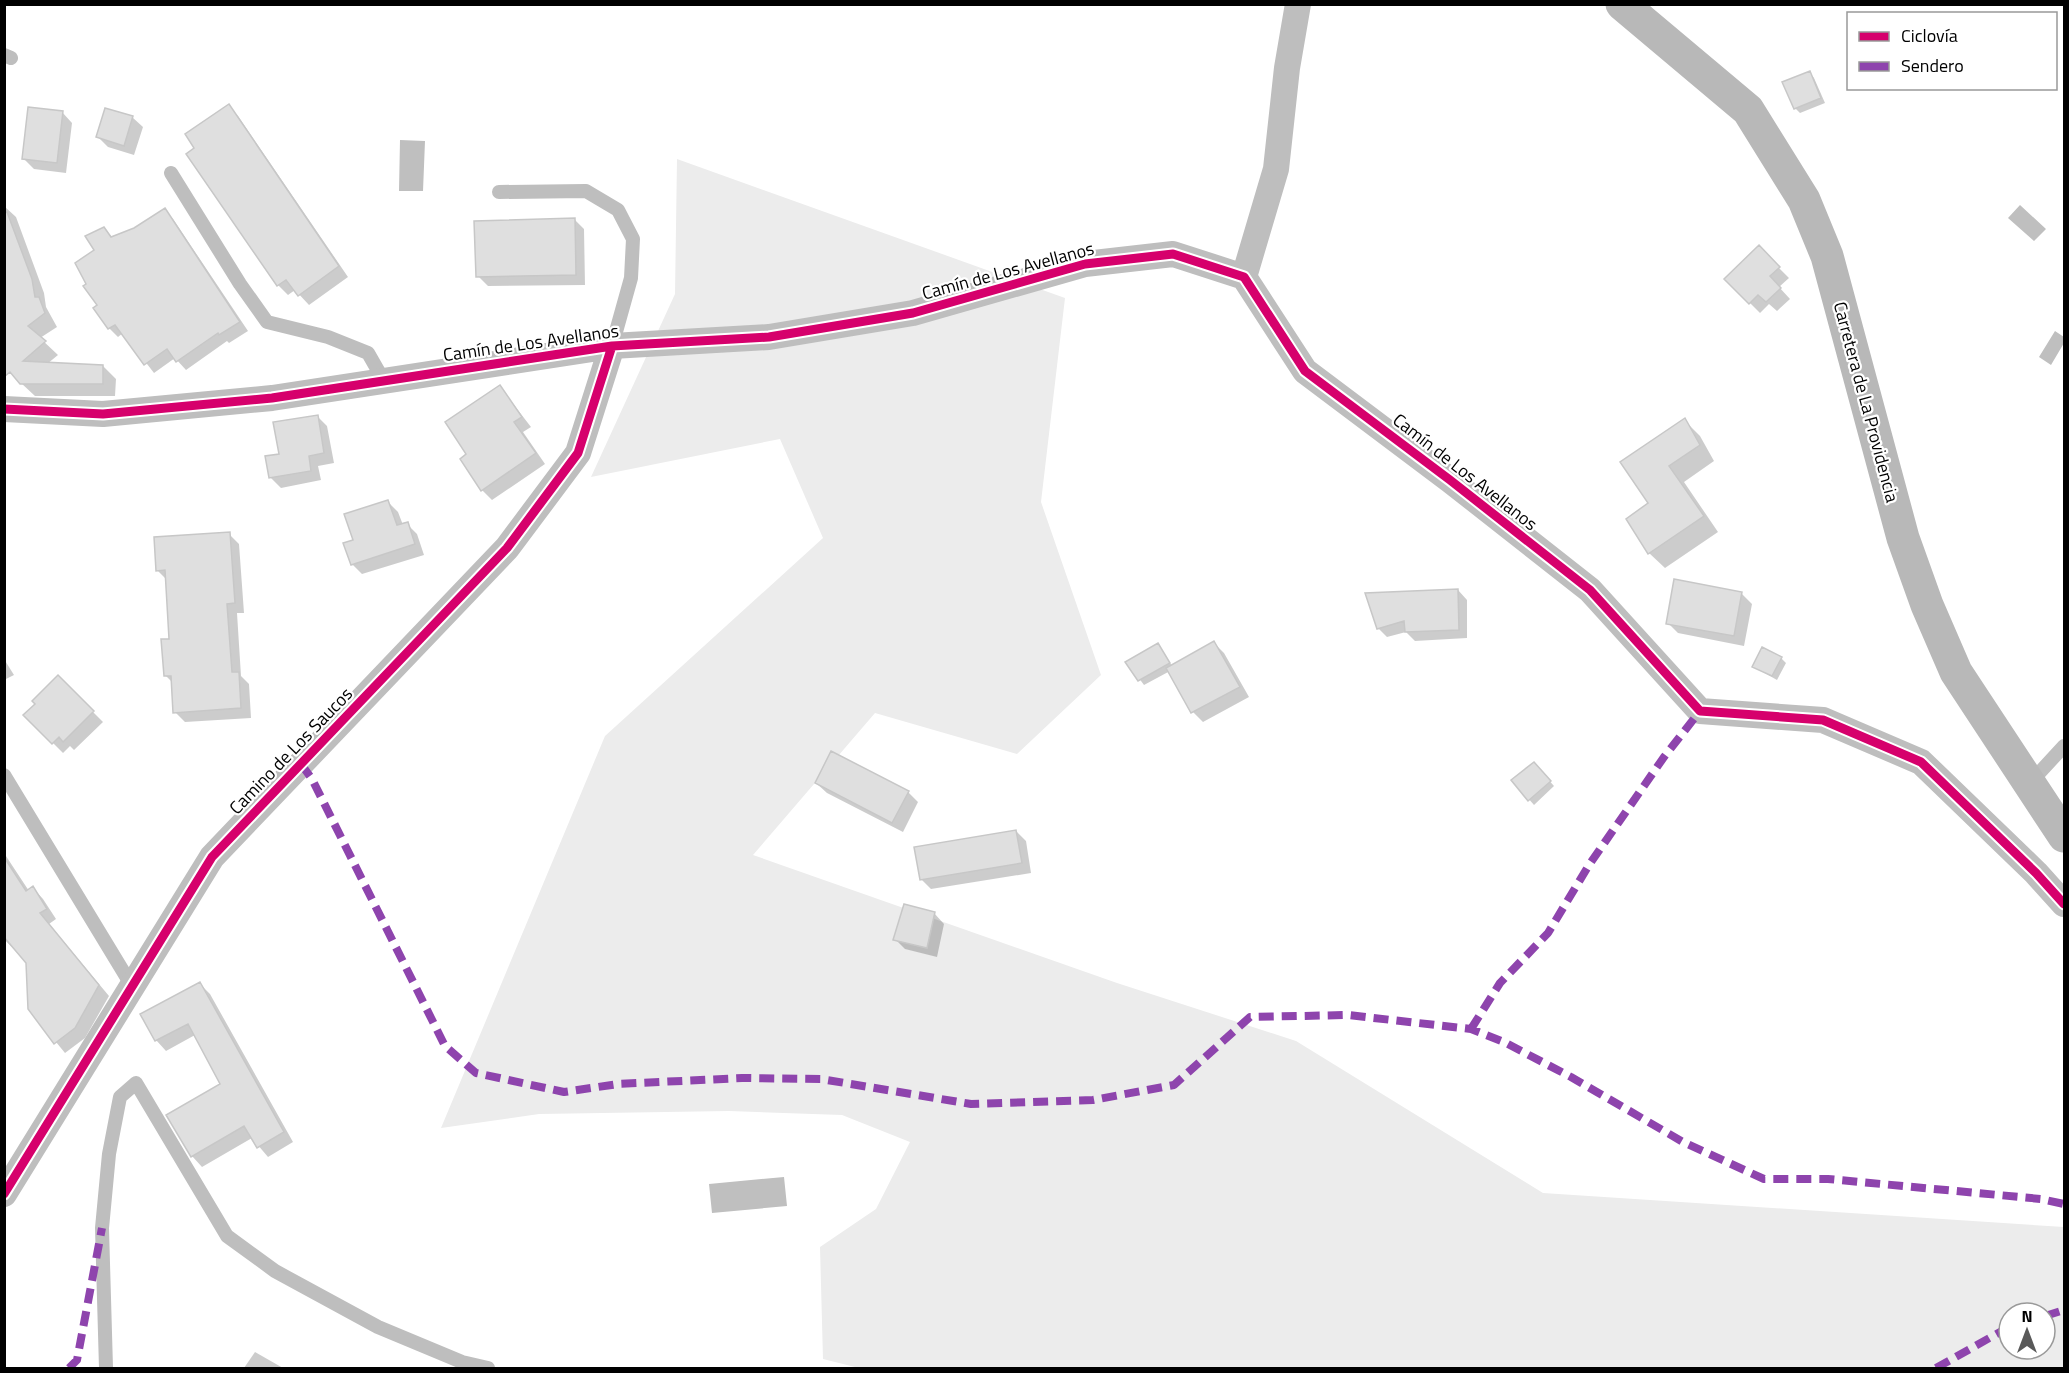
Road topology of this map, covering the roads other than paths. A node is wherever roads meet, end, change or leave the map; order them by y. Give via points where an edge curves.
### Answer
1 (1298, 4) edge
2 (1622, 4) edge
3 (171, 173) dead end
4 (499, 192) dead end
5 (1244, 277) junction
6 (612, 346) junction
7 (384, 381) junction
8 (4, 409) edge
9 (2064, 746) edge
10 (4, 775) edge
11 (2029, 784) junction
12 (2064, 836) edge
13 (2064, 904) edge
14 (132, 986) junction
15 (4, 1194) edge
16 (106, 1368) edge
17 (488, 1368) edge

1 - 5 street via 1276,169
2 - 11 street, Carretera de La Providencia via 1748,110 1804,200 1827,256 1903,538 1927,605 1956,672
3 - 7 lane via 267,322 328,337 368,354
4 - 6 lane via 586,190 618,210 633,239 631,278
5 - 6 street, Camín de Los Avellanos via 1173,254 1085,264 913,313 780,336
5 - 13 street, Camín de Los Avellanos via 1305,371 1590,590 1700,711 1823,720 1921,762
6 - 7 street, Camín de Los Avellanos
6 - 14 street, Camino de Los Saucos via 578,453 507,548 212,857
7 - 8 street, Camín de Los Avellanos via 272,398 103,414
9 - 11 lane
10 - 14 lane
11 - 12 street, Carretera de La Providencia
14 - 15 street, Camino de Los Saucos
16 - 17 lane via 102,1228 109,1154 120,1097 136,1083 227,1236 274,1271 378,1327 462,1362

